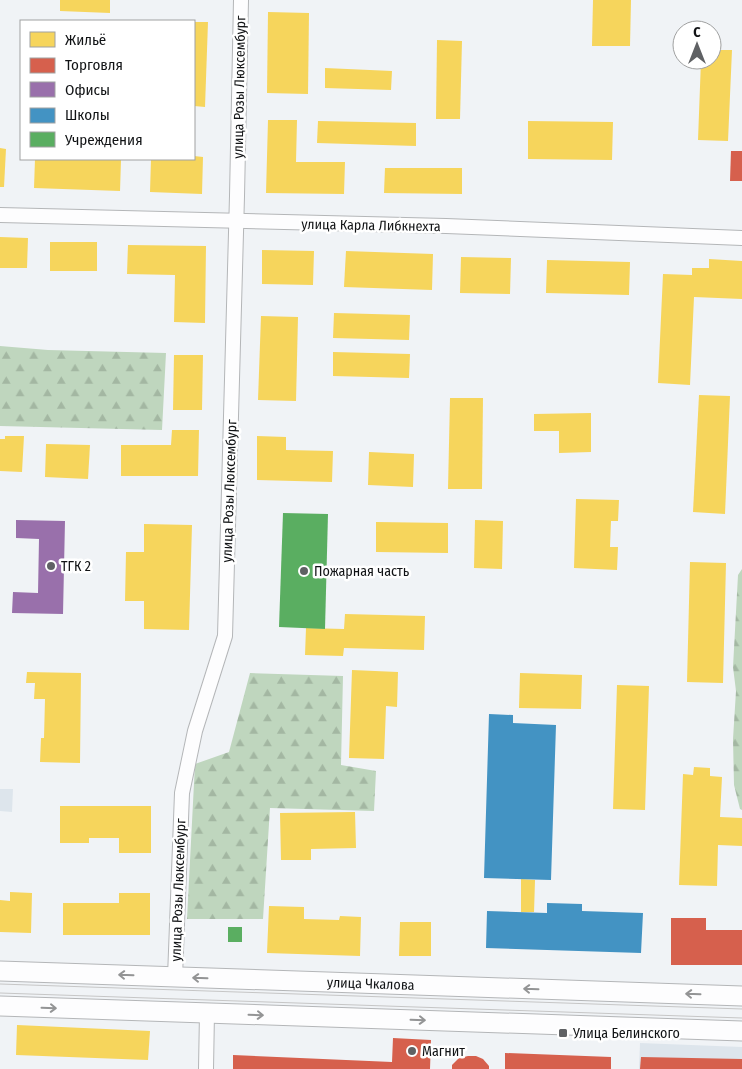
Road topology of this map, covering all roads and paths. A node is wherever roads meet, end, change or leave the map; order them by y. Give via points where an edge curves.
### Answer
1 (241, 0) edge
2 (0, 215) edge
3 (236, 222) junction
4 (742, 238) edge
5 (0, 971) edge
6 (175, 977) junction
7 (742, 996) edge
8 (0, 1006) edge
9 (207, 1013) junction
10 (742, 1031) edge
11 (206, 1069) edge

1 - 3 street, улица Розы Люксембург
2 - 3 street, улица Карла Либкнехта
3 - 4 street, улица Карла Либкнехта via 446,226
3 - 6 street, улица Розы Люксембург via 225,636 195,731 182,793
6 -> 5 main road, улица Чкалова
7 -> 6 main road, улица Чкалова
8 -> 9 main road
9 -> 10 main road
9 - 11 street

